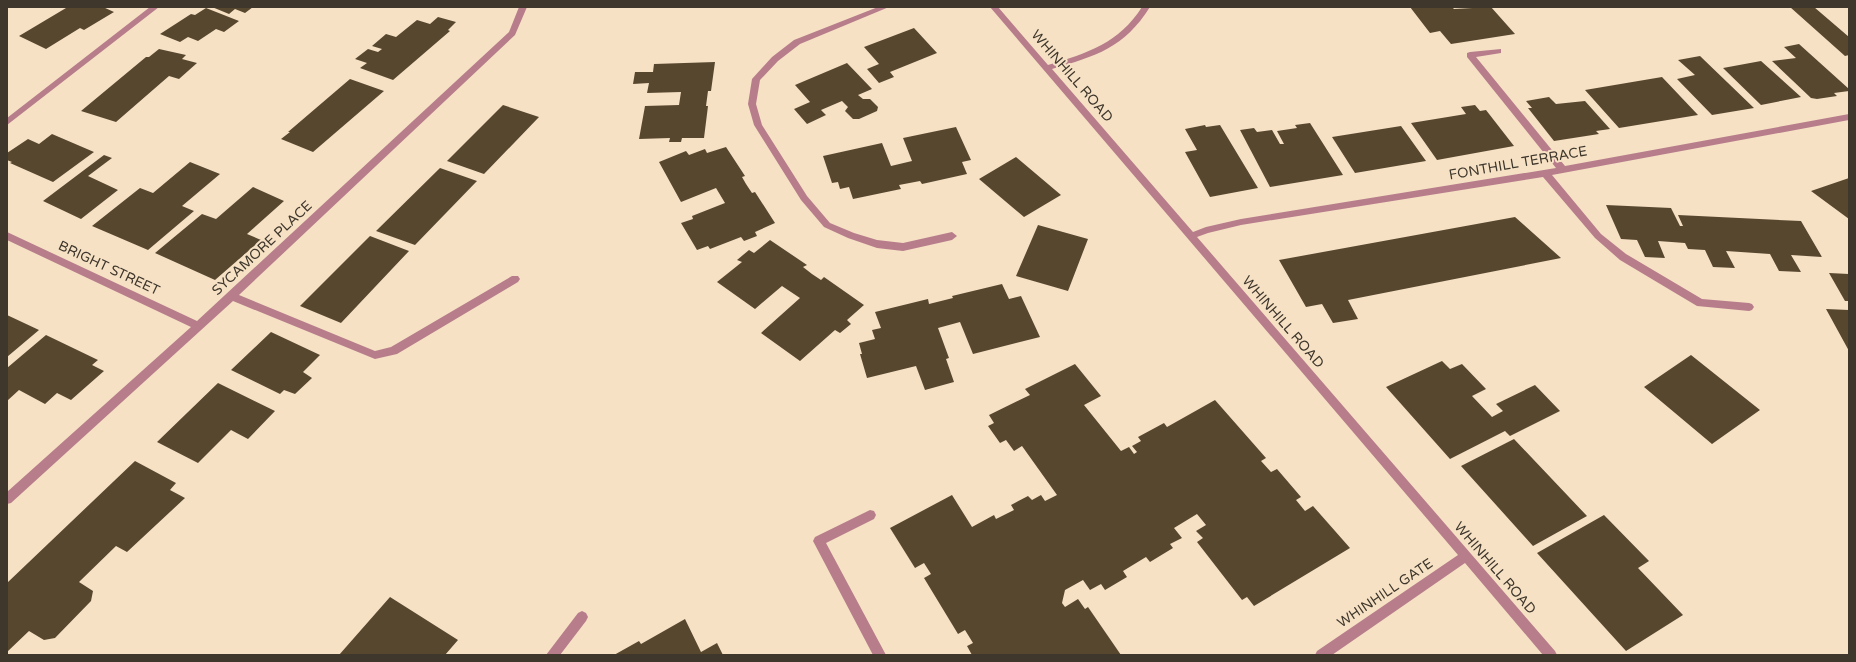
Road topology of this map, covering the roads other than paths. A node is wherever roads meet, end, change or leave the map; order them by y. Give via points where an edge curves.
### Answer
1 (155, 7) edge
2 (523, 7) edge
3 (885, 7) edge
4 (994, 7) edge
5 (1146, 7) edge
6 (1498, 51) dead end
7 (1047, 68) junction
8 (1849, 117) edge
9 (7, 122) edge
10 (1563, 170) junction
11 (1545, 173) junction
12 (7, 236) edge
13 (952, 236) dead end
14 (1191, 236) junction
15 (515, 279) dead end
16 (232, 296) junction
17 (1749, 307) dead end
18 (198, 326) junction
19 (7, 499) edge
20 (870, 515) dead end
21 (1466, 556) junction
22 (582, 617) dead end
23 (552, 655) edge
24 (880, 655) edge
25 (1321, 655) edge
26 (1551, 655) edge

1 - 9 street
2 - 16 street, SYCAMORE PLACE via 512,34
3 - 13 street via 797,42 775,59 756,79 752,104 758,125 804,198 827,225 877,244 903,246
4 - 7 street, WHINHILL ROAD
5 - 7 street via 1127,31 1104,49
6 - 10 street via 1470,55
7 - 14 street, WHINHILL ROAD
8 - 10 street, FONTHILL TERRACE
10 - 11 street, FONTHILL TERRACE
11 - 14 street, FONTHILL TERRACE via 1241,222
11 - 17 street via 1598,236 1623,258 1700,303
12 - 18 street, BRIGHT STREET
14 - 21 street, WHINHILL ROAD
15 - 16 street via 393,351 375,355
16 - 18 street, SYCAMORE PLACE
18 - 19 street, SYCAMORE PLACE
20 - 24 street via 819,541
21 - 25 street, WHINHILL GATE
21 - 26 street, WHINHILL ROAD
22 - 23 street

